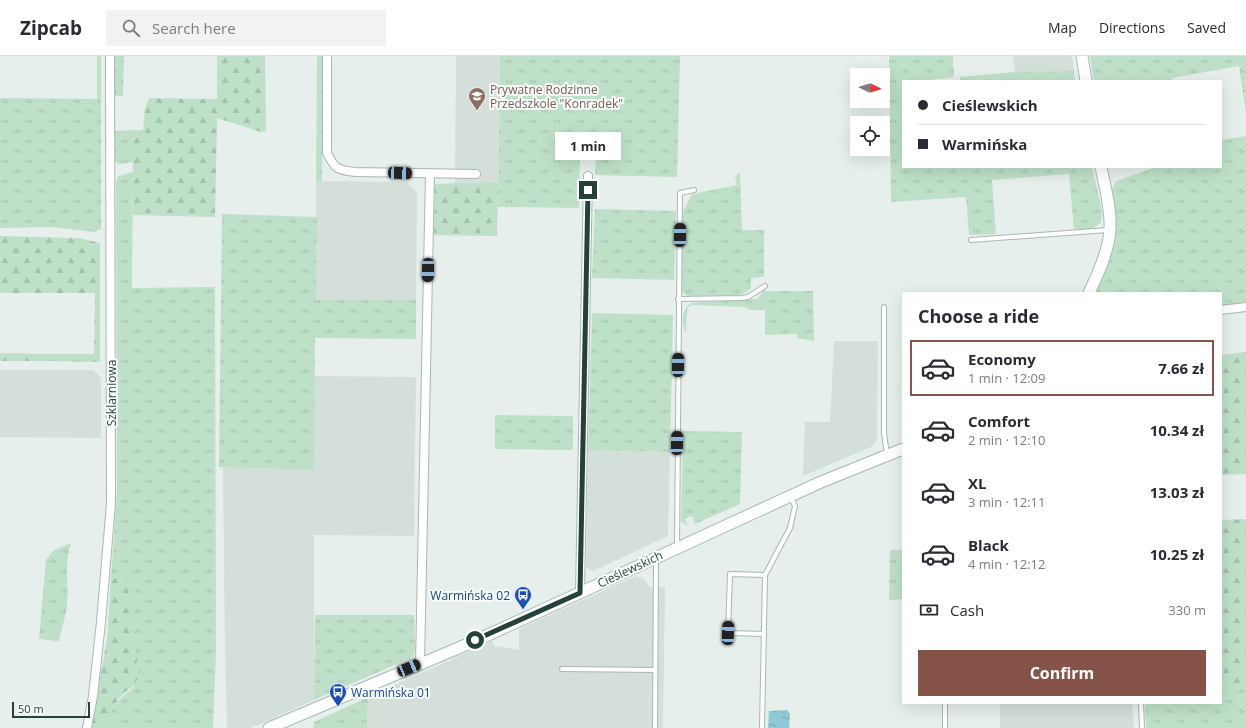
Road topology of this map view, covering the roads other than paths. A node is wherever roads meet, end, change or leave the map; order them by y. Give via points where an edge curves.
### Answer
1 (110, 56) edge
2 (327, 56) edge
3 (1082, 56) edge
4 (1086, 80) edge
5 (1102, 168) edge
6 (430, 174) junction
7 (476, 174) dead end
8 (588, 176) dead end
9 (694, 190) dead end
10 (1110, 230) junction
11 (971, 240) dead end
12 (765, 286) dead end
13 (1089, 292) edge
14 (678, 299) junction
15 (884, 307) dead end
16 (1246, 307) edge
17 (1222, 310) edge
18 (902, 449) edge
19 (887, 455) junction
20 (791, 496) junction
21 (677, 547) junction
22 (656, 557) junction
23 (765, 575) junction
24 (580, 593) junction
25 (764, 634) junction
26 (420, 663) junction
27 (562, 669) dead end
28 (655, 670) junction
29 (945, 704) edge
30 (1140, 704) edge
31 (87, 728) edge
32 (269, 728) edge
33 (655, 728) edge
34 (762, 728) edge
35 (945, 728) edge
36 (1142, 728) edge

1 - 31 street, Szklarniowa via 111,503 102,622
2 - 6 street via 327,153 332,164 339,170 355,172
3 - 4 street
5 - 10 street via 1109,205
6 - 7 street
6 - 26 street
8 - 24 street
9 - 14 lane via 680,193
10 - 11 lane
10 - 13 street via 1105,254
12 - 14 lane via 742,298
14 - 21 lane
15 - 19 lane via 884,433
16 - 17 street
18 - 19 street, Cieślewskich
19 - 20 street, Cieślewskich
20 - 21 street, Cieślewskich
20 - 23 lane via 795,506 790,528
21 - 22 street, Cieślewskich
22 - 24 street, Cieślewskich
22 - 28 lane
23 - 25 lane
23 - 25 lane via 730,574 728,633
24 - 26 street, Cieślewskich
25 - 34 lane
26 - 32 street, Cieślewskich
27 - 28 lane
28 - 33 lane
29 - 35 lane
30 - 36 lane

